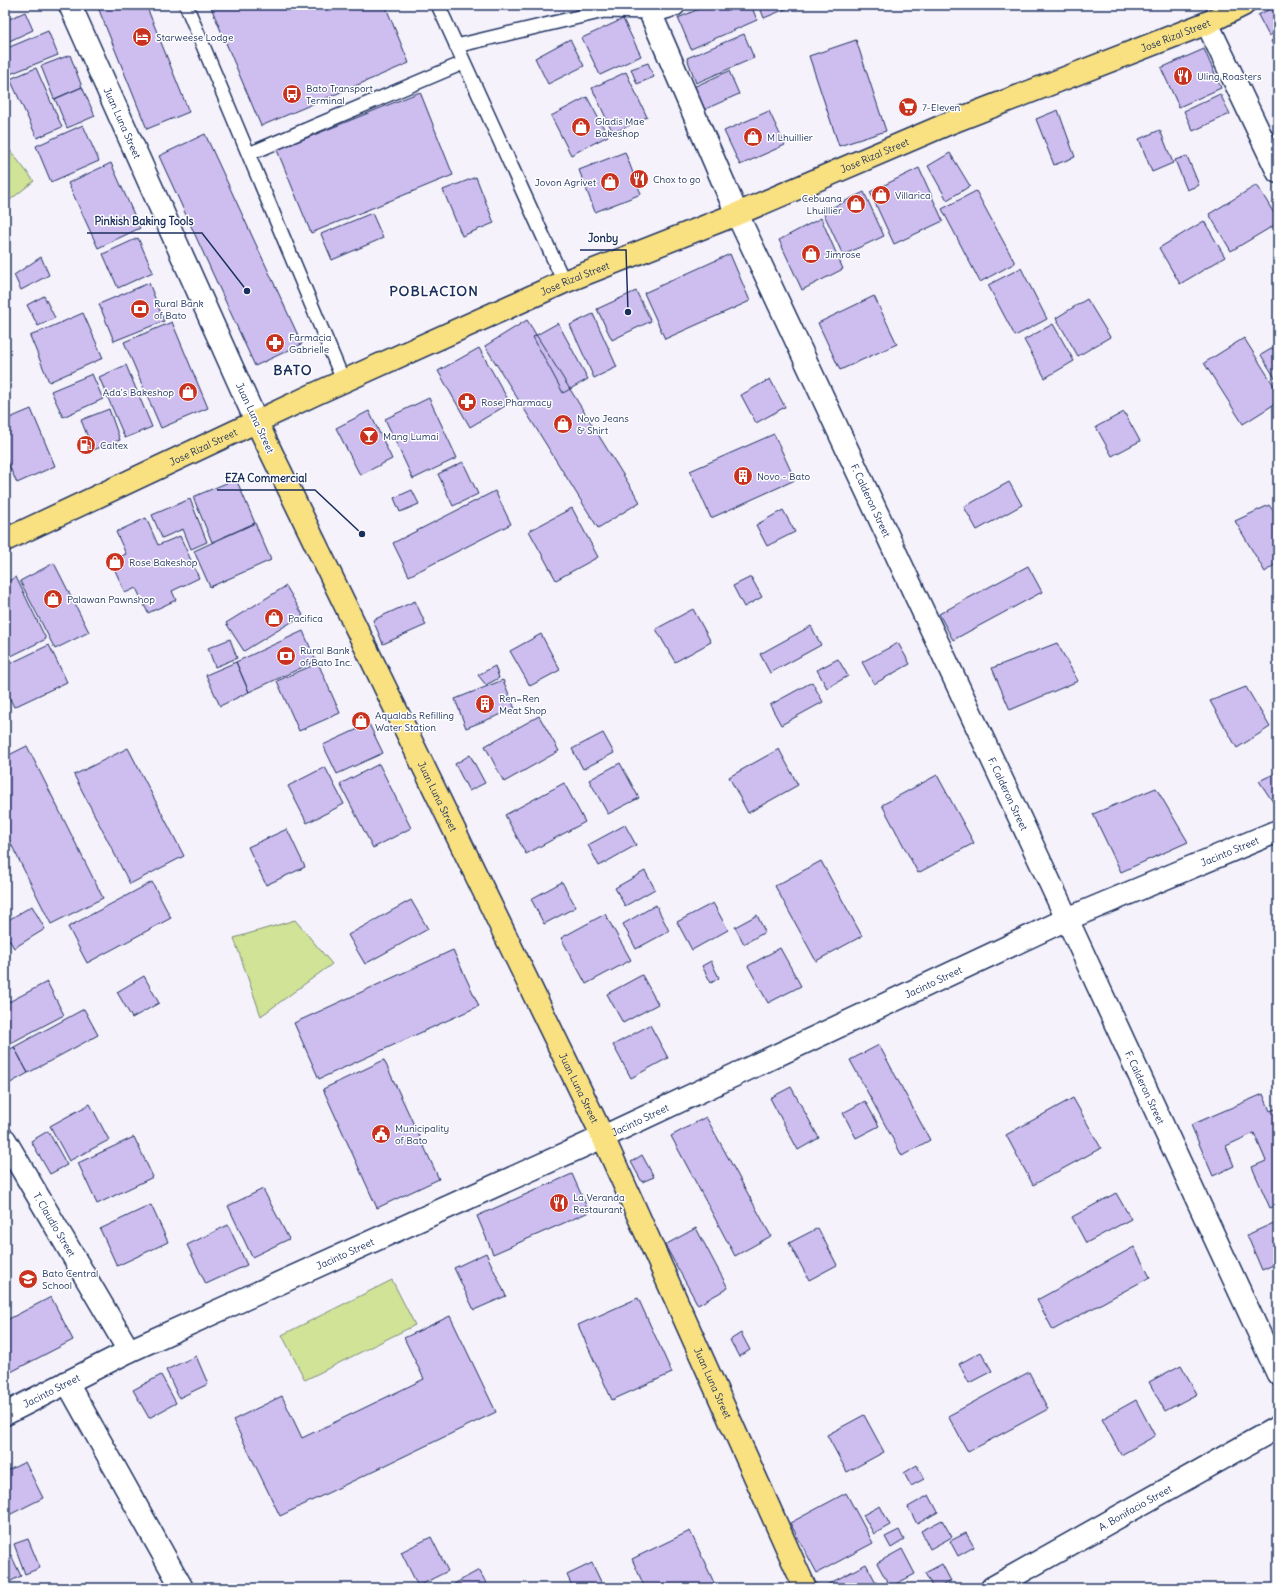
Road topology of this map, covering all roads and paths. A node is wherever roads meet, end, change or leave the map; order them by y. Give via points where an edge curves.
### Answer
1 (70, 5) edge
2 (186, 5) edge
3 (438, 5) edge
4 (674, 5) edge
5 (1243, 5) edge
6 (650, 12) junction
7 (1207, 22) junction
8 (456, 46) junction
9 (463, 63) junction
10 (249, 154) junction
11 (1278, 172) edge
12 (737, 214) junction
13 (564, 282) junction
14 (343, 380) junction
15 (256, 421) junction
16 (5, 540) edge
17 (1278, 831) edge
18 (1068, 919) junction
19 (603, 1137) junction
20 (5, 1140) edge
21 (129, 1351) junction
22 (1278, 1374) edge
23 (67, 1382) junction
24 (5, 1414) edge
25 (1278, 1427) edge
26 (182, 1588) edge
27 (805, 1588) edge
28 (992, 1588) edge

1 - 15 street, Juan Luna Street
2 - 10 lane
3 - 8 lane
4 - 6 street
5 - 7 main road, Jose Rizal Street
6 - 8 lane via 604,11
6 - 12 street, F. Calderon Street
7 - 11 street
7 - 12 main road, Jose Rizal Street via 952,122
8 - 9 lane
9 - 10 lane
9 - 13 lane
10 - 14 lane
12 - 13 main road, Jose Rizal Street
12 - 18 street, F. Calderon Street
13 - 14 main road, Jose Rizal Street
14 - 15 main road, Jose Rizal Street
15 - 16 main road, Jose Rizal Street
15 - 19 main road, Juan Luna Street
17 - 18 street, Jacinto Street
18 - 19 street, Jacinto Street
18 - 22 street, F. Calderon Street
19 - 21 street, Jacinto Street
19 - 27 main road, Juan Luna Street
20 - 21 street, T. Claudio Street
21 - 23 street, Jacinto Street
23 - 24 street, Jacinto Street
23 - 26 street
25 - 28 street, A. Bonifacio Street

